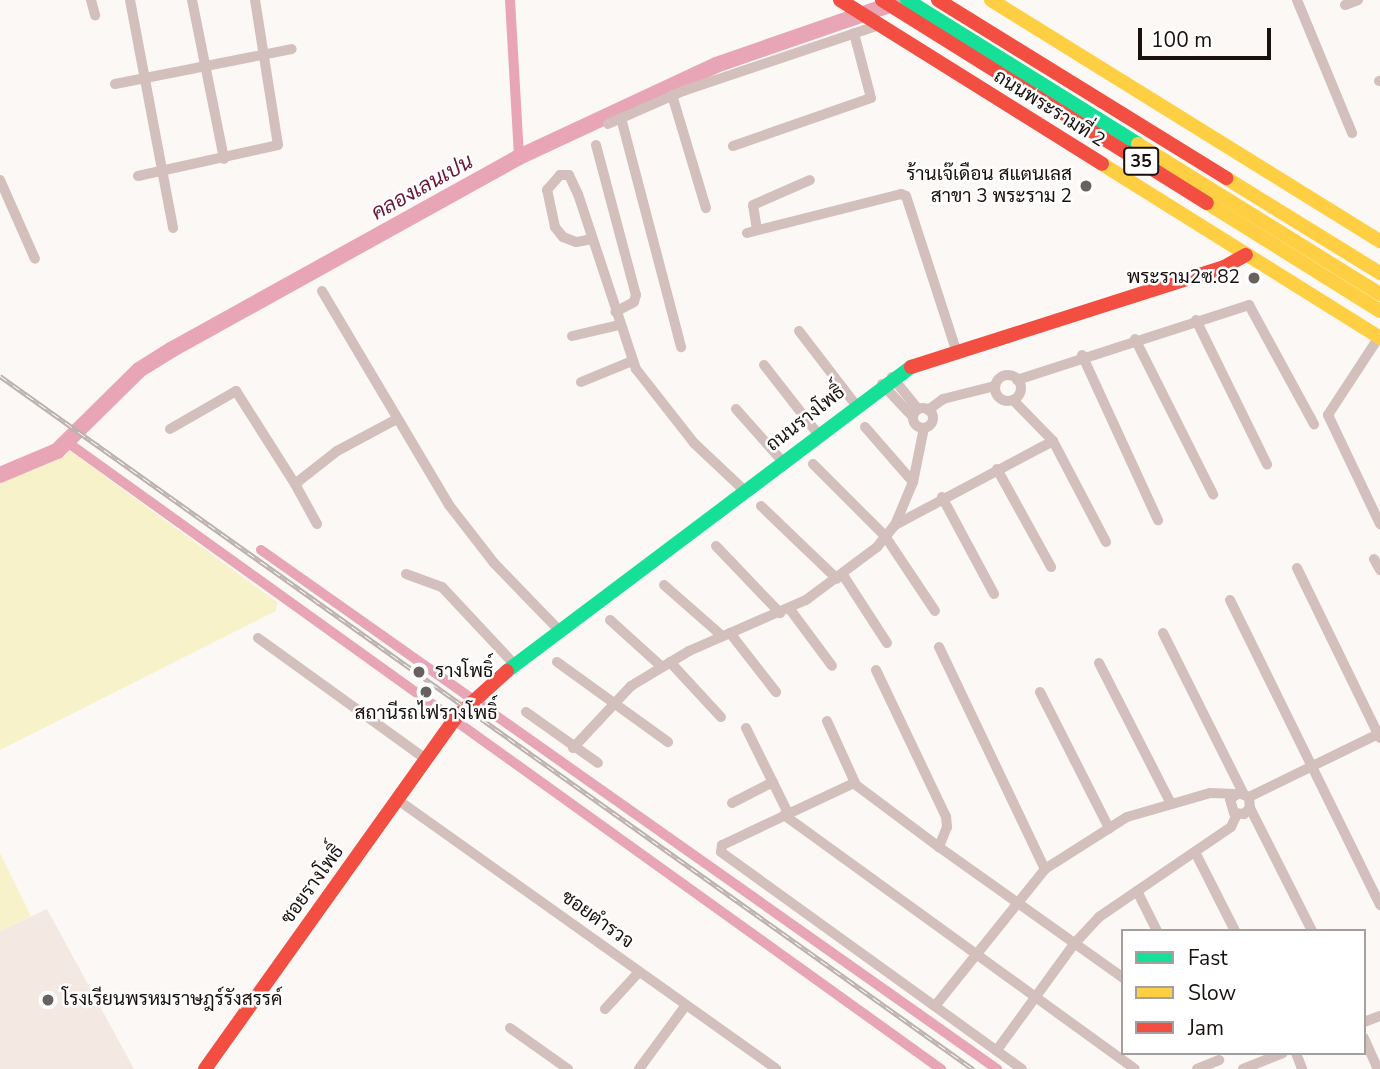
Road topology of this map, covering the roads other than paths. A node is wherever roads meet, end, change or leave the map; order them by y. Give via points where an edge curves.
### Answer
1 (91, 0) edge
2 (130, 0) edge
3 (192, 0) edge
4 (255, 0) edge
5 (840, 0) edge
6 (882, 0) edge
7 (938, 0) edge
8 (955, 0) edge
9 (991, 0) edge
10 (1297, 0) edge
11 (1358, 0) edge
12 (1345, 5) dead end
13 (904, 6) edge
14 (95, 15) dead end
15 (876, 24) junction
16 (854, 33) junction
17 (292, 49) dead end
18 (264, 54) junction
19 (205, 64) junction
20 (145, 76) junction
21 (115, 84) dead end
22 (672, 96) junction
23 (621, 118) junction
24 (608, 124) dead end
25 (1352, 133) dead end
26 (596, 145) dead end
27 (733, 146) dead end
28 (224, 159) junction
29 (162, 170) junction
30 (138, 176) dead end
31 (0, 180) edge
32 (810, 180) dead end
33 (10, 204) junction
34 (706, 208) dead end
35 (0, 209) edge
36 (173, 228) dead end
37 (592, 239) junction
38 (1380, 241) edge
39 (1246, 255) junction
40 (35, 259) dead end
41 (1380, 267) edge
42 (1380, 274) edge
43 (322, 291) dead end
44 (1380, 294) edge
45 (1380, 311) edge
46 (615, 312) junction
47 (1196, 320) junction
48 (619, 325) junction
49 (799, 331) dead end
50 (572, 336) dead end
51 (1135, 338) junction
52 (1379, 338) edge
53 (681, 347) dead end
54 (956, 350) junction
55 (1082, 355) junction
56 (632, 360) junction
57 (764, 365) dead end
58 (1017, 380) junction
59 (887, 381) junction
60 (581, 382) dead end
61 (995, 386) junction
62 (1013, 400) junction
63 (856, 405) junction
64 (736, 409) dead end
65 (920, 412) junction
66 (395, 420) junction
67 (1314, 424) dead end
68 (865, 427) dead end
69 (924, 428) junction
70 (170, 429) dead end
71 (818, 434) junction
72 (1053, 441) junction
73 (783, 461) junction
74 (813, 464) dead end
75 (1267, 464) dead end
76 (997, 469) junction
77 (913, 482) junction
78 (295, 484) junction
79 (745, 491) junction
80 (1213, 494) dead end
81 (942, 497) junction
82 (761, 506) dead end
83 (1158, 520) dead end
84 (317, 524) dead end
85 (1380, 524) edge
86 (895, 525) junction
87 (885, 536) junction
88 (1106, 542) dead end
89 (716, 545) dead end
90 (1374, 559) dead end
91 (1051, 567) dead end
92 (1297, 568) dead end
93 (1380, 570) edge
94 (406, 574) dead end
95 (840, 577) junction
96 (664, 585) dead end
97 (994, 594) dead end
98 (1230, 600) dead end
99 (785, 610) junction
100 (935, 611) dead end
101 (610, 620) dead end
102 (560, 631) junction
103 (1163, 633) dead end
104 (726, 635) junction
105 (258, 638) dead end
106 (887, 643) dead end
107 (939, 647) dead end
108 (556, 662) dead end
109 (1099, 663) dead end
110 (515, 665) junction
111 (666, 665) junction
112 (832, 666) dead end
113 (876, 670) dead end
114 (776, 692) dead end
115 (1040, 692) dead end
116 (614, 704) junction
117 (526, 712) dead end
118 (721, 717) dead end
119 (453, 721) joint
120 (827, 721) dead end
121 (746, 728) dead end
122 (1379, 735) edge
123 (668, 742) dead end
124 (573, 748) junction
125 (426, 759) junction
126 (598, 763) dead end
127 (1313, 766) junction
128 (773, 782) junction
129 (854, 783) junction
130 (1244, 798) junction
131 (398, 800) junction
132 (732, 803) dead end
133 (1171, 804) junction
134 (786, 814) junction
135 (1237, 814) junction
136 (1109, 828) junction
137 (939, 847) junction
138 (1195, 852) junction
139 (1045, 869) junction
140 (1137, 891) junction
141 (1016, 900) junction
142 (1380, 905) edge
143 (1156, 929) edge
144 (1234, 929) edge
145 (1311, 929) edge
146 (1074, 944) junction
147 (973, 955) junction
148 (639, 972) junction
149 (1121, 977) edge
150 (1034, 1000) junction
151 (686, 1005) junction
152 (935, 1006) junction
153 (605, 1009) dead end
154 (510, 1028) dead end
155 (1366, 1042) edge
156 (997, 1050) junction
157 (1278, 1055) edge
158 (1220, 1061) edge
159 (205, 1069) edge
160 (568, 1069) edge
161 (639, 1069) edge
162 (776, 1069) edge
163 (1022, 1069) edge
164 (1135, 1069) edge
165 (1198, 1069) edge
166 (1243, 1069) edge
167 (1378, 1069) edge

1 - 14 street
2 - 20 street
3 - 19 street
4 - 18 street
5 - 15 main road, ถนนพระรามที่ 2 / 35
6 - 13 main road, ถนนพระรามที่ 2 / 35
7 - 42 main road
8 - 41 main road, 35
9 - 38 main road
10 - 25 street
11 - 12 street
13 - 44 main road
13 - 45 main road, ถนนพระรามที่ 2 / 35
15 - 16 street
15 - 39 main road, ถนนพระรามที่ 2 / 35
16 - 22 street
16 - 27 street via 871,98
17 - 18 street
18 - 19 street
18 - 28 street via 278,145
19 - 20 street
19 - 28 street
20 - 21 street
20 - 29 street
22 - 23 street
22 - 34 street
23 - 24 street
23 - 53 street
26 - 46 street via 636,295 634,302
28 - 29 street
29 - 30 street
29 - 36 street
31 - 33 street
32 - 54 street via 752,205 752,231 906,196
33 - 35 street
33 - 40 street
37 - 37 street via 576,242 555,227 547,190 559,175 569,175
37 - 46 street
39 - 52 main road, ถนนพระรามที่ 2 / 35
39 - 54 main road, ถนนรางโพธิ์ via 1224,267
43 - 66 street
46 - 48 street
47 - 51 street
47 - 67 street via 1249,305 1254,308
47 - 75 street
48 - 50 street
48 - 56 street
49 - 63 street
51 - 55 street
51 - 80 street
52 - 85 street via 1328,415
54 - 59 main road, ถนนรางโพธิ์
55 - 58 street
55 - 83 street
56 - 60 street
56 - 79 street via 666,410
57 - 71 street
58 - 61 street via 1003,377
58 - 62 street via 1021,391
59 - 63 main road, ถนนรางโพธิ์
59 - 65 street
61 - 62 street via 998,397
61 - 65 street via 943,399
62 - 72 street
63 - 71 main road, ถนนรางโพธิ์
64 - 73 street
65 - 69 street via 915,424
65 - 69 street via 932,422
66 - 78 street via 337,451
66 - 102 street via 471,534
68 - 77 street
69 - 77 street
70 - 78 street via 236,391
71 - 73 main road, ถนนรางโพธิ์
72 - 76 street
72 - 88 street
73 - 79 main road, ถนนรางโพธิ์
74 - 87 street
76 - 81 street
76 - 91 street
77 - 86 street
78 - 84 street
79 - 102 main road, ถนนรางโพธิ์
81 - 86 street
81 - 97 street
82 - 95 street
86 - 87 street
87 - 95 street
87 - 100 street
89 - 99 street
90 - 93 street
92 - 122 street
94 - 110 street via 442,587
95 - 99 street
95 - 106 street
96 - 104 street
98 - 127 street
99 - 104 street
99 - 112 street
101 - 111 street
102 - 110 main road, ถนนรางโพธิ์
103 - 130 street
104 - 111 street
104 - 114 street
105 - 125 street
107 - 139 street
108 - 116 street
109 - 133 street
110 - 119 main road, ถนนรางโพธิ์ via 474,697
111 - 116 street via 631,686
111 - 118 street
113 - 137 street via 946,817
115 - 136 street
116 - 123 street
116 - 124 street
117 - 124 street
119 - 125 main road, ซอยรางโพธิ์
120 - 129 street
121 - 128 street
122 - 127 street
124 - 126 street
125 - 131 main road, ซอยรางโพธิ์
127 - 130 street
127 - 142 street
128 - 132 street
128 - 134 street
129 - 134 street
129 - 137 street
130 - 133 street via 1210,793
130 - 135 street
130 - 135 street via 1229,807
130 - 145 street
131 - 148 street, ซอยตำรวจ
131 - 159 main road, ซอยรางโพธิ์
133 - 136 street via 1138,812
134 - 147 street
134 - 152 street via 722,845 721,852
135 - 138 street via 1231,827
136 - 139 street
137 - 141 street
138 - 140 street
138 - 144 street
139 - 141 street
140 - 143 street
140 - 146 street via 1099,918
141 - 146 street
141 - 147 street
146 - 149 street
146 - 150 street
147 - 150 street
147 - 152 street
148 - 151 street, ซอยตำรวจ
148 - 153 street
150 - 156 street
150 - 164 street
151 - 161 street
151 - 162 street, ซอยตำรวจ
152 - 156 street
154 - 160 street
155 - 167 street
156 - 163 street
157 - 166 street
158 - 165 street

